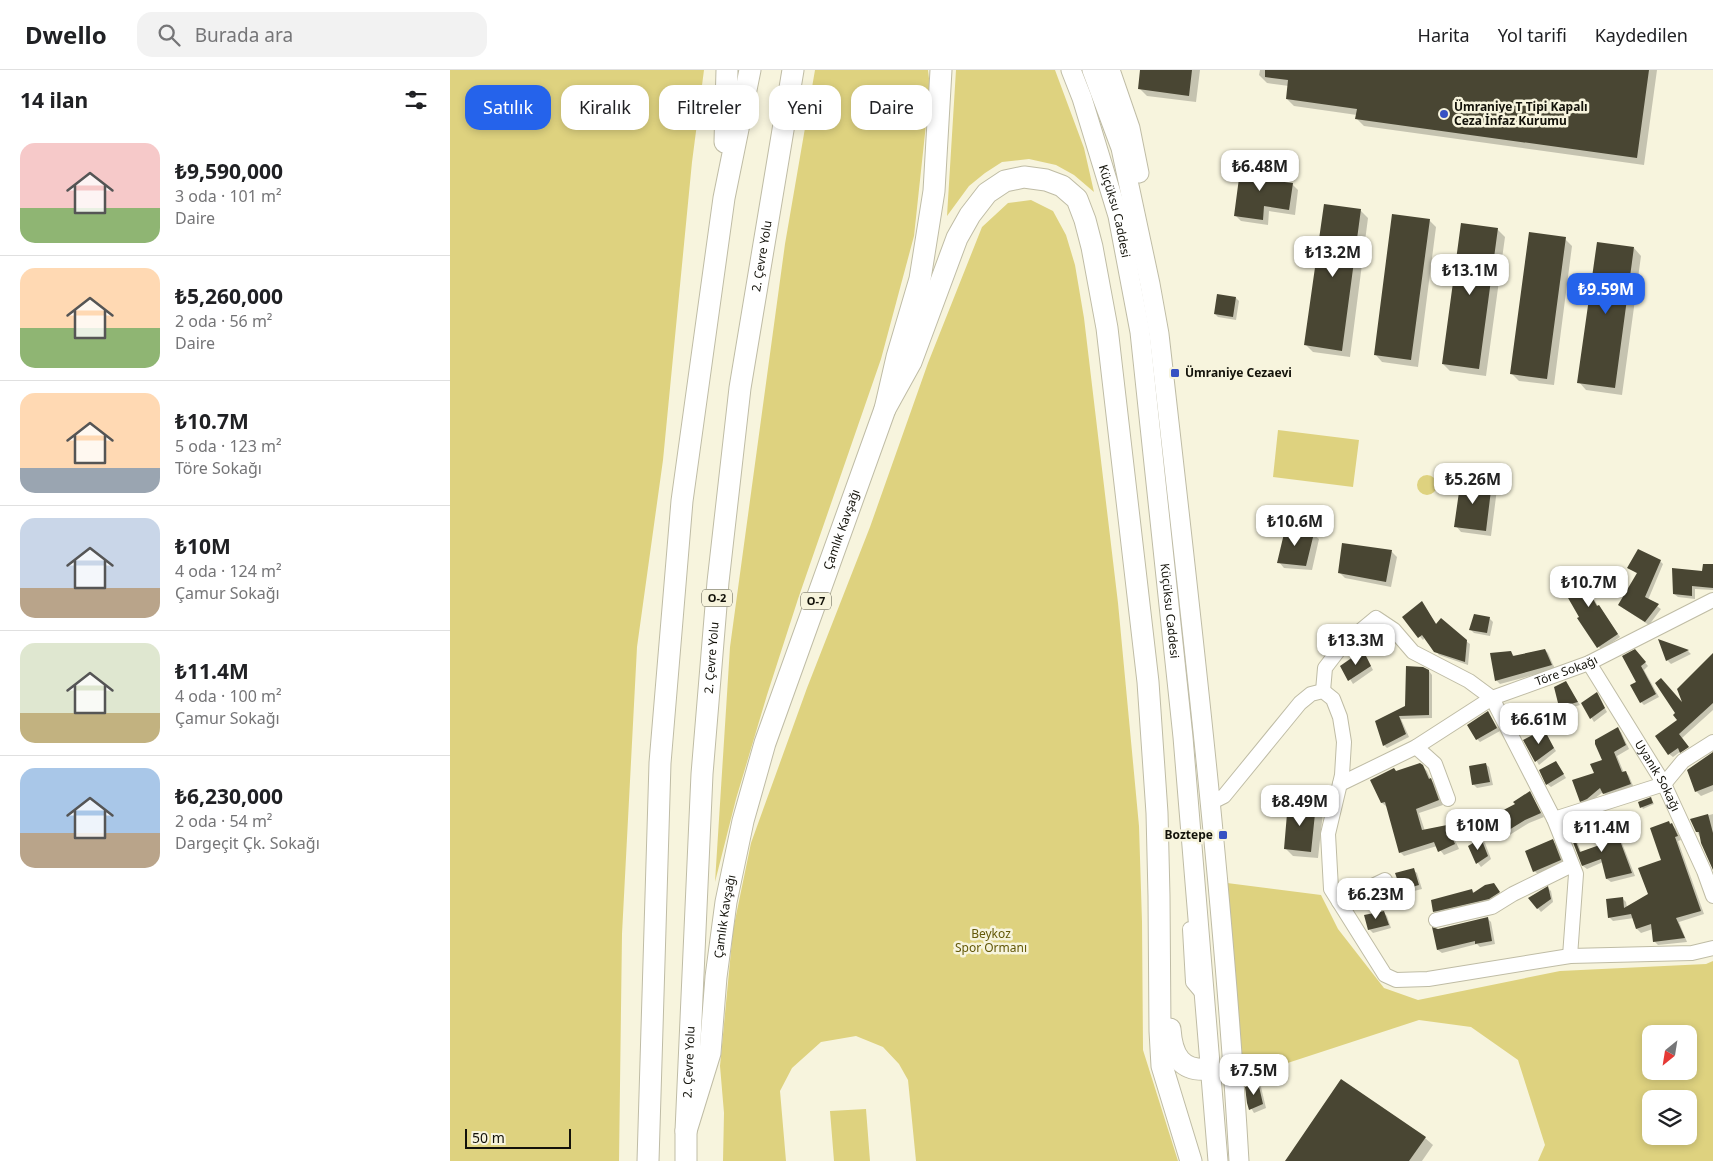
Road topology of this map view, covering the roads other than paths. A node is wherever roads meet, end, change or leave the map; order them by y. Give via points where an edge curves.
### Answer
1 (726, 70) edge
2 (750, 70) edge
3 (793, 70) edge
4 (941, 70) edge
5 (1071, 70) edge
6 (1081, 70) edge
7 (1092, 70) edge
8 (1110, 70) edge
9 (1129, 153) junction
10 (724, 198) junction
11 (884, 409) junction
12 (1713, 600) edge
13 (1590, 663) junction
14 (1323, 691) junction
15 (1492, 698) junction
16 (1713, 742) edge
17 (1416, 747) junction
18 (1340, 784) junction
19 (1664, 784) junction
20 (1448, 799) dead end
21 (1210, 804) junction
22 (1189, 807) junction
23 (1554, 819) junction
24 (1572, 865) junction
25 (1709, 869) edge
26 (1385, 880) dead end
27 (1160, 896) junction
28 (1713, 896) edge
29 (1339, 902) junction
30 (1436, 920) dead end
31 (1713, 948) edge
32 (1570, 956) junction
33 (1232, 1051) junction
34 (1210, 1069) junction
35 (686, 1132) junction
36 (648, 1161) edge
37 (686, 1161) edge
38 (1191, 1161) edge
39 (1218, 1161) edge
40 (1239, 1161) edge

1 - 10 highway
2 - 10 highway
3 - 35 highway, 2. Çevre Yolu / O-2 via 740,388 718,582 702,774
4 - 11 highway, Çamlık Kavşağı / O-7 via 934,191 920,279
5 - 22 main road, Küçüksu Caddesi via 1118,216 1140,332
6 - 9 main road via 1110,150 1116,157
7 - 9 main road, Küçüksu Caddesi
8 - 9 main road via 1130,128
9 - 21 main road, Küçüksu Caddesi via 1163,363
10 - 36 highway via 682,501 660,763
11 - 27 highway via 911,362 957,238 986,193 1005,182 1024,177 1062,186 1077,199 1086,220 1107,328 1148,682
11 - 35 highway, Çamlık Kavşağı / O-7 via 766,743 742,821 726,902 710,1053
12 - 13 street, Töre Sokağı
13 - 15 street, Töre Sokağı
13 - 19 street, Uyanık Sokağı
14 - 15 street via 1325,668 1341,647 1376,618 1394,630 1413,652 1469,681
14 - 18 street via 1334,699 1340,717 1344,742
14 - 21 street via 1311,694 1300,703 1224,796
15 - 17 street, Töre Sokağı
15 - 23 street
16 - 19 street via 1683,761
17 - 18 street, Töre Sokağı
17 - 20 street via 1435,764
18 - 29 street via 1328,834 1332,889
19 - 23 street
19 - 25 street, Uyanık Sokağı
21 - 22 main road
21 - 33 main road, Küçüksu Caddesi
22 - 34 main road, Küçüksu Caddesi
23 - 24 street
24 - 30 street via 1492,907
24 - 32 street via 1576,874
25 - 28 street, Uyanık Sokağı
26 - 29 street
27 - 34 highway via 1171,1036 1176,1055 1184,1064 1197,1070
27 - 38 highway via 1162,1066
29 - 32 street via 1385,975 1396,980 1428,979
31 - 32 street via 1692,953
33 - 34 main road
33 - 40 main road, Küçüksu Caddesi
34 - 39 main road, Küçüksu Caddesi
35 - 37 highway, 2. Çevre Yolu / O-2

